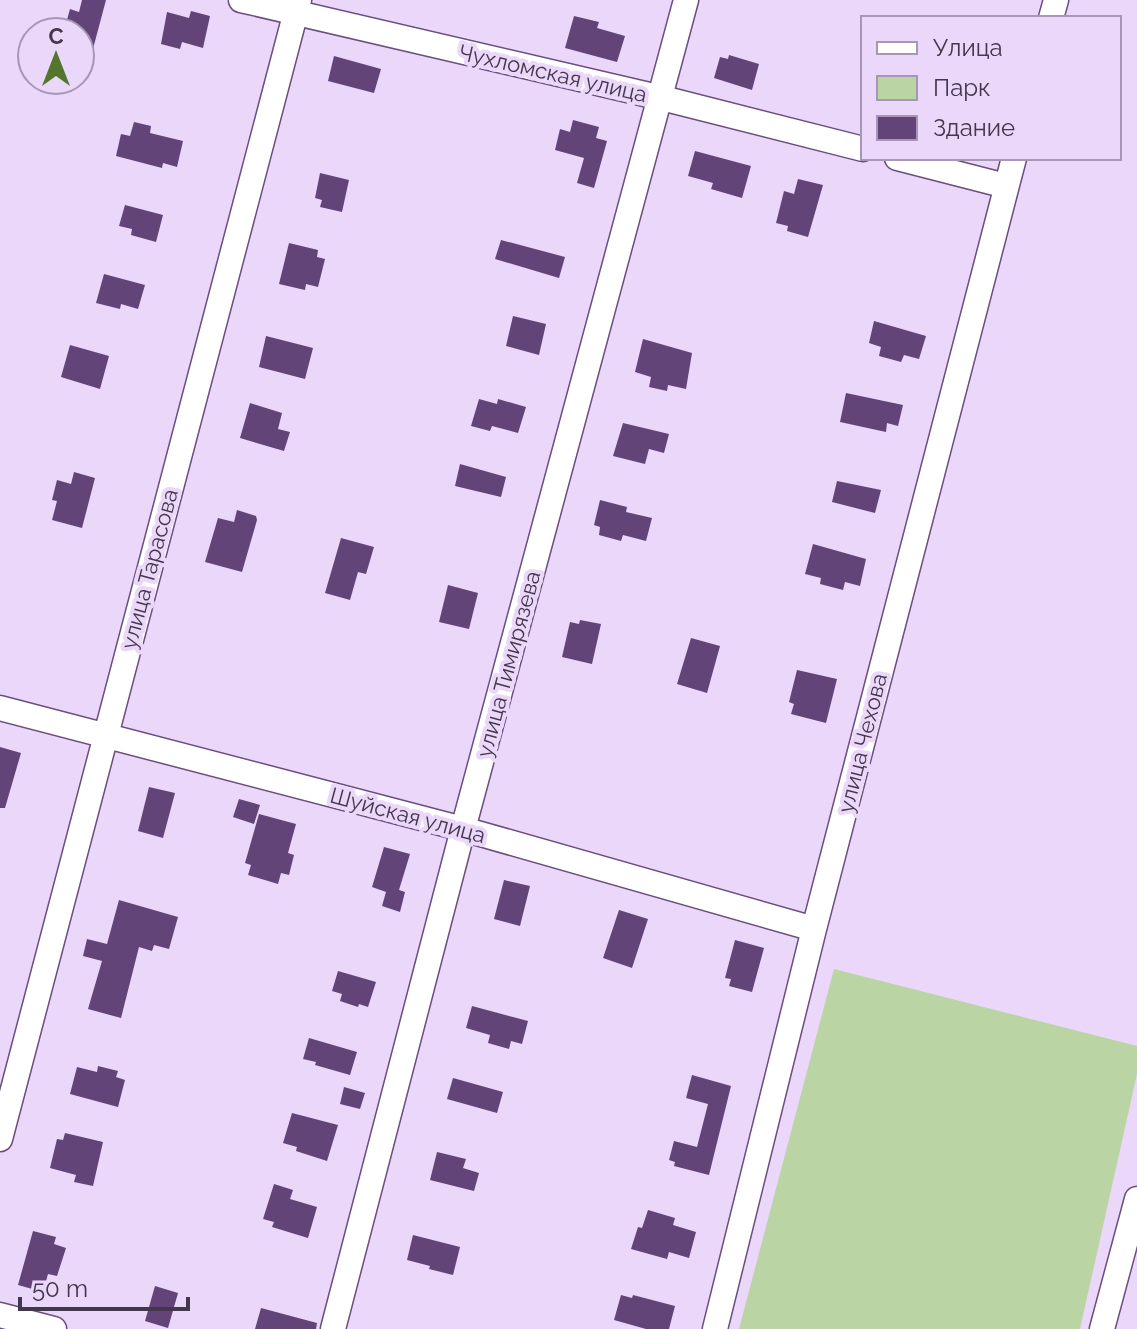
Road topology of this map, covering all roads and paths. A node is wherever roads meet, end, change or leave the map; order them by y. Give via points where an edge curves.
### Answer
1 (241, 0) edge
2 (686, 0) edge
3 (298, 7) edge
4 (662, 98) junction
5 (861, 148) edge
6 (905, 160) edge
7 (1013, 160) edge
8 (1006, 186) junction
9 (0, 708) edge
10 (105, 735) junction
11 (463, 829) junction
12 (814, 929) junction
13 (0, 1139) edge
14 (1137, 1199) edge
15 (0, 1315) edge
16 (54, 1329) edge
17 (333, 1329) edge
18 (715, 1329) edge
19 (1102, 1329) edge

1 - 3 street, Чухломская улица
2 - 4 street, улица Тимирязева
3 - 4 street, Чухломская улица
3 - 10 street, улица Тарасова
4 - 5 street, Чухломская улица
4 - 11 street, улица Тимирязева
6 - 8 street
7 - 8 street, улица Чехова
8 - 12 street, улица Чехова
9 - 10 street, Шуйская улица
10 - 11 street, Шуйская улица
10 - 13 street, улица Тарасова
11 - 12 street, Шуйская улица
11 - 17 street, улица Тимирязева
12 - 18 street, улица Чехова
14 - 19 street
15 - 16 street

